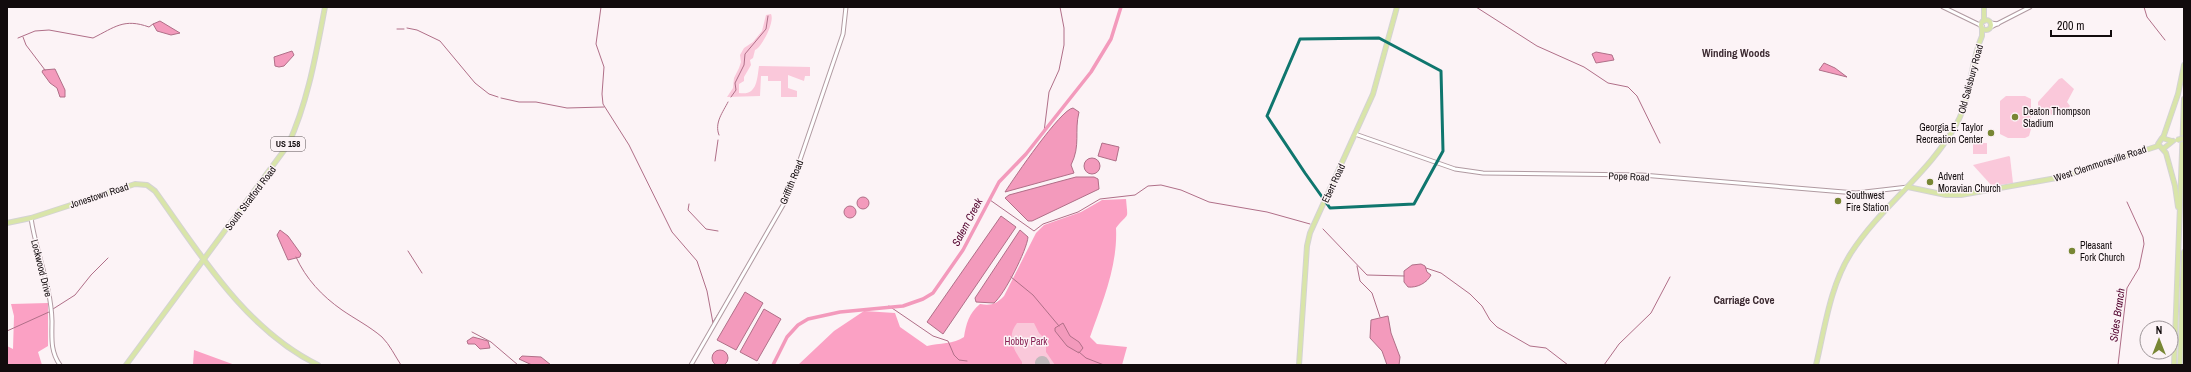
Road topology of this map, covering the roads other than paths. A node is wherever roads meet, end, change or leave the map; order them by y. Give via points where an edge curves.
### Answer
1 (325, 7) edge
2 (846, 7) edge
3 (1397, 7) edge
4 (1943, 7) edge
5 (1984, 7) edge
6 (2030, 7) edge
7 (1986, 25) junction
8 (2184, 65) edge
9 (2184, 99) edge
10 (1355, 134) junction
11 (2184, 138) edge
12 (2165, 139) junction
13 (2172, 141) junction
14 (2158, 144) junction
15 (2163, 148) junction
16 (1908, 187) junction
17 (31, 218) junction
18 (7, 223) edge
19 (2180, 231) junction
20 (2184, 252) edge
21 (205, 260) junction
22 (60, 365) edge
23 (126, 365) edge
24 (318, 365) edge
25 (691, 365) edge
26 (1299, 365) edge
27 (1816, 365) edge
28 (2174, 365) edge
29 (2180, 365) edge

1 - 21 main road, South Stratford Road / US 158 via 308,88 288,146
2 - 25 street, Griffith Road via 843,34 787,198
3 - 10 main road, Ebert Road via 1373,94
4 - 7 street
5 - 7 main road, Old Salisbury Road
6 - 7 street via 1998,24
7 - 16 main road, Old Salisbury Road via 1957,123 1932,160
8 - 12 main road
9 - 19 main road
10 - 16 street, Pope Road via 1455,168 1476,172 1508,175 1642,175 1856,192
10 - 26 main road, Ebert Road via 1307,246
11 - 13 main road, bridge
12 - 13 main road
12 - 14 main road
13 - 15 main road
14 - 15 main road
14 - 16 main road, West Clemmonsville Road via 2062,176 1961,195 1946,195
15 - 19 main road via 2176,186
16 - 27 main road, Old Salisbury Road via 1862,238 1843,268 1834,287
17 - 18 main road, Jonestown Road
17 - 21 main road, Jonestown Road via 142,183 156,191
17 - 22 street, Lockwood Drive via 49,292 52,348
19 - 28 main road
20 - 29 main road
21 - 23 main road, South Stratford Road / US 158
21 - 24 main road via 230,293 276,339 296,354

